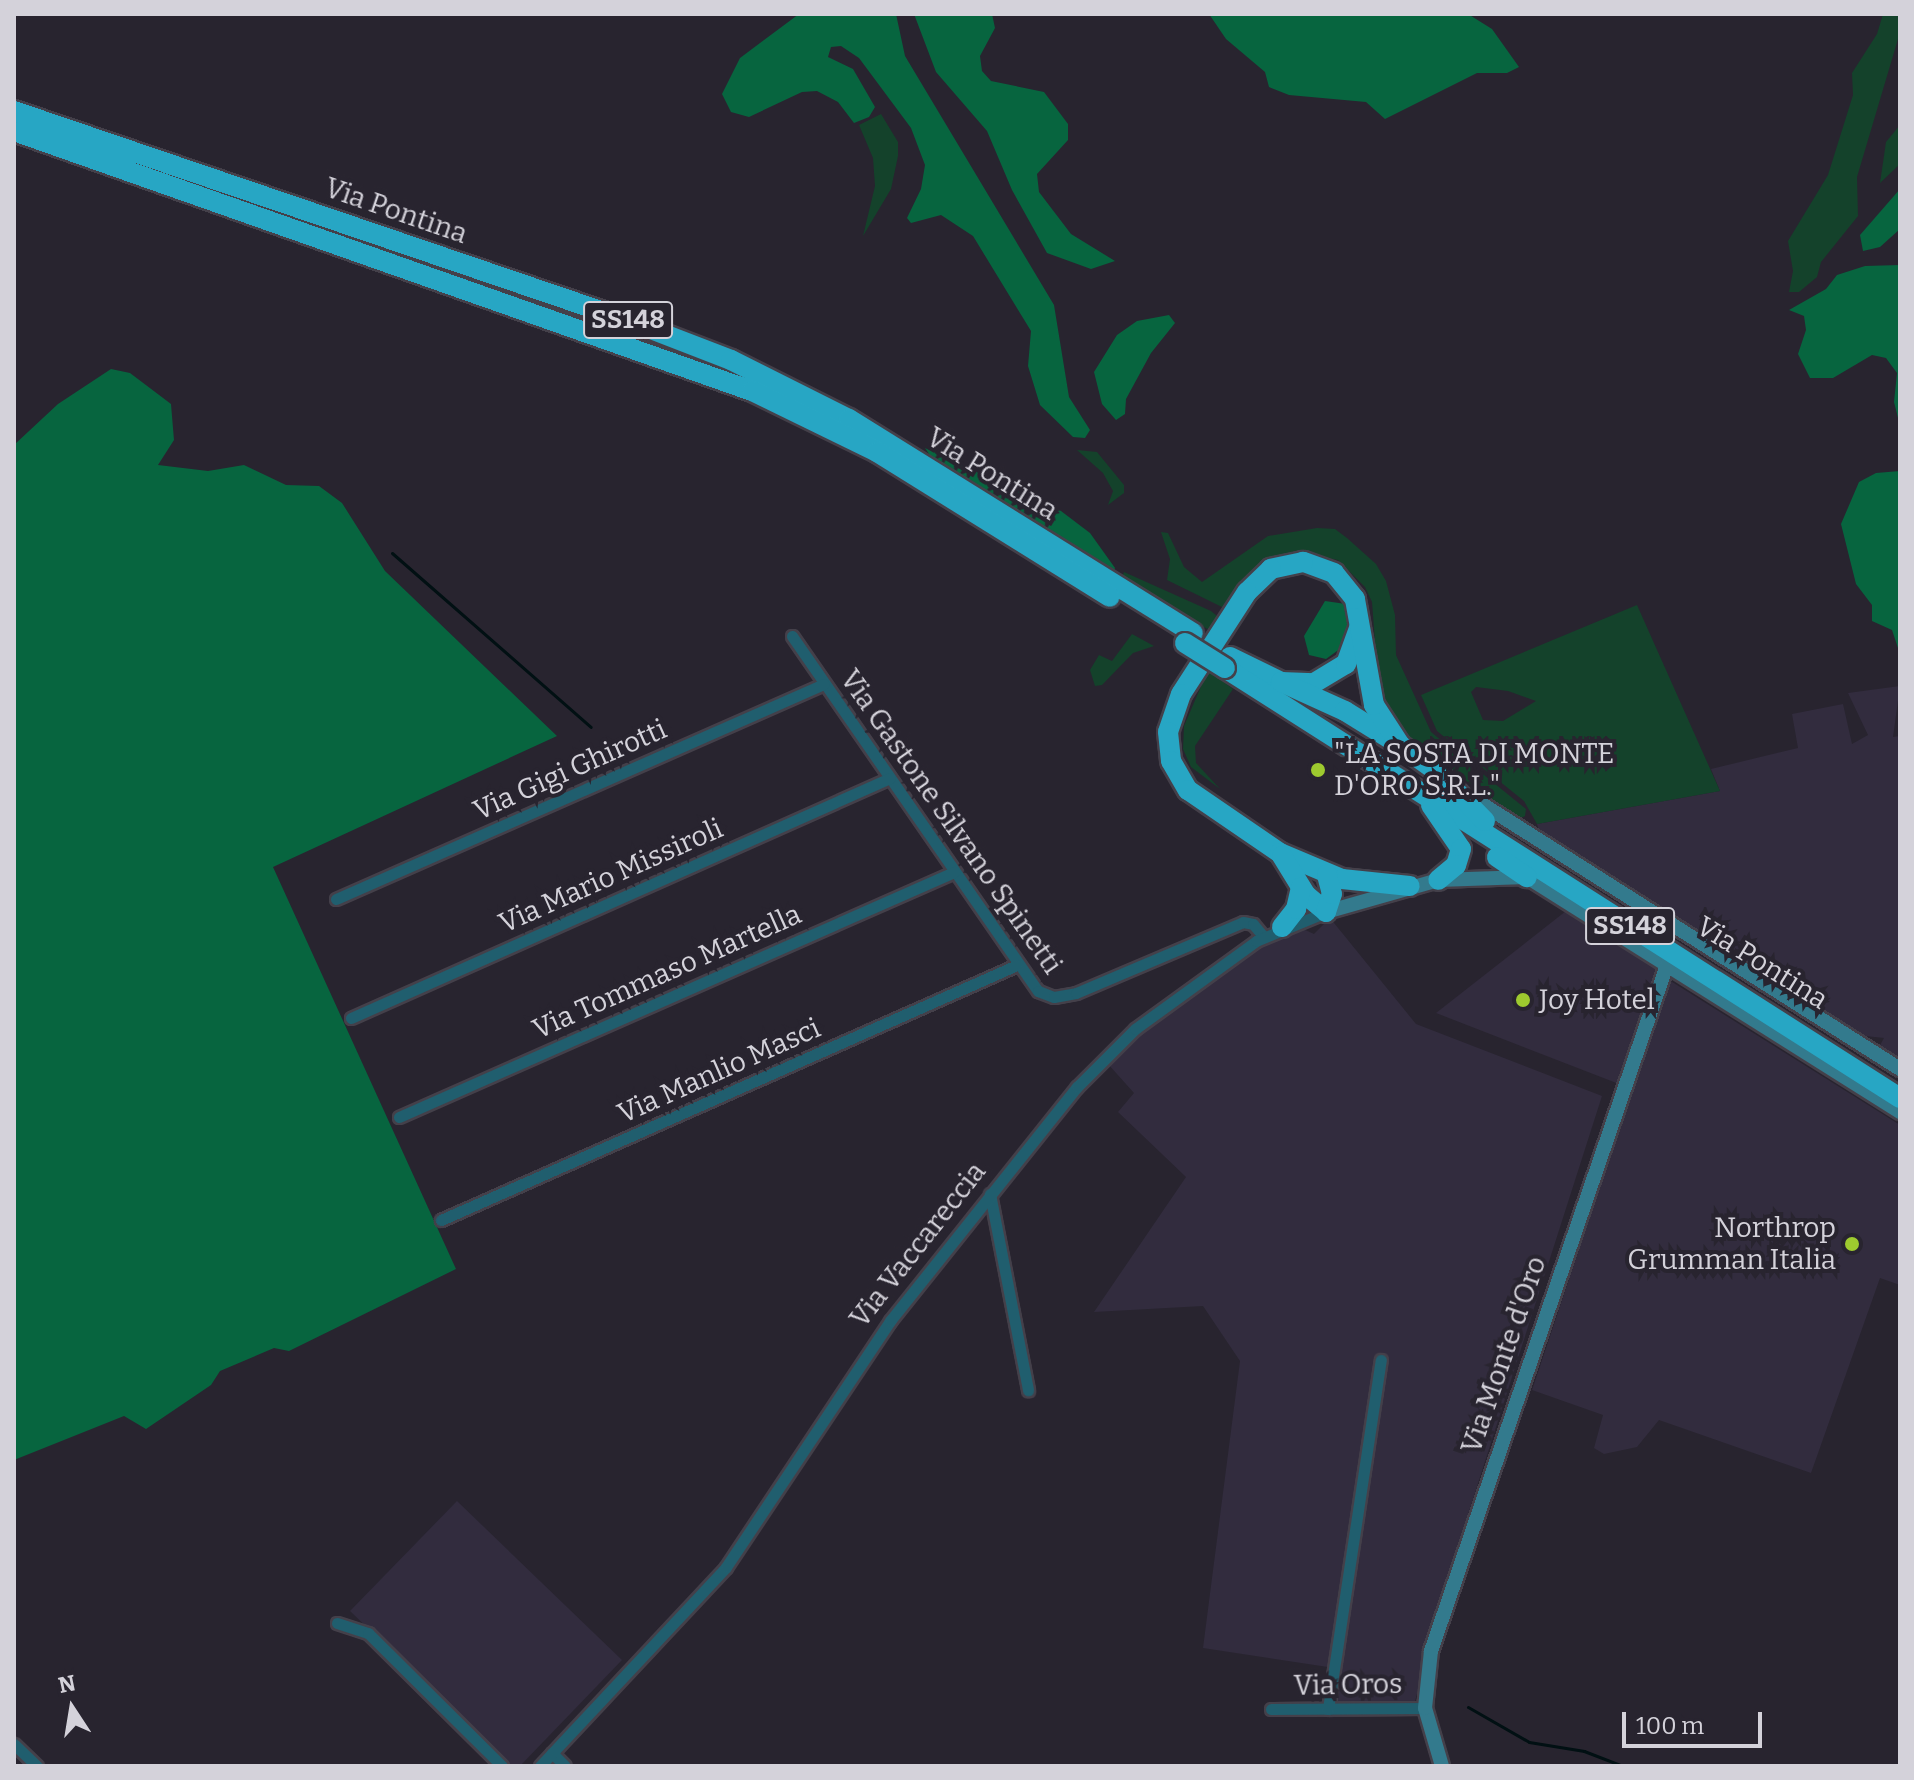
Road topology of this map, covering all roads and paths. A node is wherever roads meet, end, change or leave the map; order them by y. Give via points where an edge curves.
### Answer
1 (14, 111) edge
2 (14, 131) edge
3 (1361, 616) junction
4 (792, 636) dead end
5 (1189, 638) junction
6 (1227, 662) junction
7 (1281, 682) junction
8 (824, 684) junction
9 (1400, 745) junction
10 (1436, 771) junction
11 (890, 778) junction
12 (1421, 793) junction
13 (1485, 821) junction
14 (1280, 853) junction
15 (954, 872) junction
16 (1327, 875) junction
17 (1527, 877) junction
18 (1438, 880) junction
19 (1410, 886) junction
20 (1301, 888) junction
21 (336, 899) dead end
22 (1326, 912) junction
23 (1282, 927) junction
24 (1263, 936) junction
25 (1017, 965) junction
26 (1667, 965) junction
27 (351, 1018) dead end
28 (1849, 1058) junction
29 (1900, 1069) edge
30 (1900, 1082) edge
31 (1900, 1098) edge
32 (1900, 1112) edge
33 (399, 1117) dead end
34 (990, 1194) junction
35 (441, 1220) dead end
36 (1381, 1360) dead end
37 (1028, 1390) dead end
38 (337, 1623) dead end
39 (1425, 1708) junction
40 (1271, 1709) dead end
41 (1328, 1709) junction
42 (14, 1744) edge
43 (552, 1753) junction
44 (37, 1766) edge
45 (502, 1766) edge
46 (540, 1766) edge
47 (565, 1766) edge
48 (1442, 1766) edge

1 - 5 highway, Via Pontina / SS148 via 731,360 849,419
2 - 5 highway, Via Pontina / SS148 via 752,391 877,452
3 - 7 highway via 1353,653 1341,669 1314,683
3 - 9 highway via 1374,705
3 - 14 highway via 1345,584 1326,568 1297,562 1271,569 1247,592 1172,715 1169,750 1184,785
4 - 8 street, Via Gastone Silvano Spinetti
5 - 6 highway, Via Pontina / SS148
6 - 7 highway
6 - 12 highway, Via Pontina / SS148
6 - 13 highway, Via Pontina / SS148
7 - 9 highway via 1345,711
8 - 11 street, Via Gastone Silvano Spinetti
8 - 21 street, Via Gigi Ghirotti
9 - 10 highway
10 - 13 highway
10 - 29 street, Via Pontina
11 - 15 street, Via Gastone Silvano Spinetti
11 - 27 street, Via Mario Missiroli
12 - 17 highway
12 - 18 highway via 1460,847 1458,863
12 - 28 highway, Via Pontina / SS148
13 - 28 highway, Via Pontina / SS148
14 - 16 highway
14 - 20 highway
15 - 25 street, Via Gastone Silvano Spinetti
15 - 33 street, Via Tommaso Martella
16 - 19 highway
16 - 22 highway via 1332,894
17 - 18 street, Via Vaccareccia
17 - 26 street, Via Pontina
18 - 19 street, Via Vaccareccia
19 - 22 street, Via Vaccareccia
20 - 22 highway
20 - 23 highway via 1296,909
22 - 23 street, Via Vaccareccia
23 - 24 street, Via Vaccareccia
24 - 25 street, Via Gastone Silvano Spinetti via 1252,923 1241,923 1062,997 1038,991
24 - 34 street, Via Vaccareccia via 1109,1052
25 - 35 street, Via Manlio Masci
26 - 32 street, Via Pontina
26 - 39 street, Via Monte d'Oro via 1434,1640
28 - 30 highway
28 - 31 highway
34 - 37 street
34 - 43 street, Via Vaccareccia via 878,1338 784,1488 726,1567
36 - 41 street
38 - 45 street via 368,1633
39 - 41 street, Via Oros
39 - 48 street, Via Monte d'Oro
40 - 41 street, Via Oros
42 - 44 street
43 - 46 street, Via Vaccareccia
43 - 47 street

